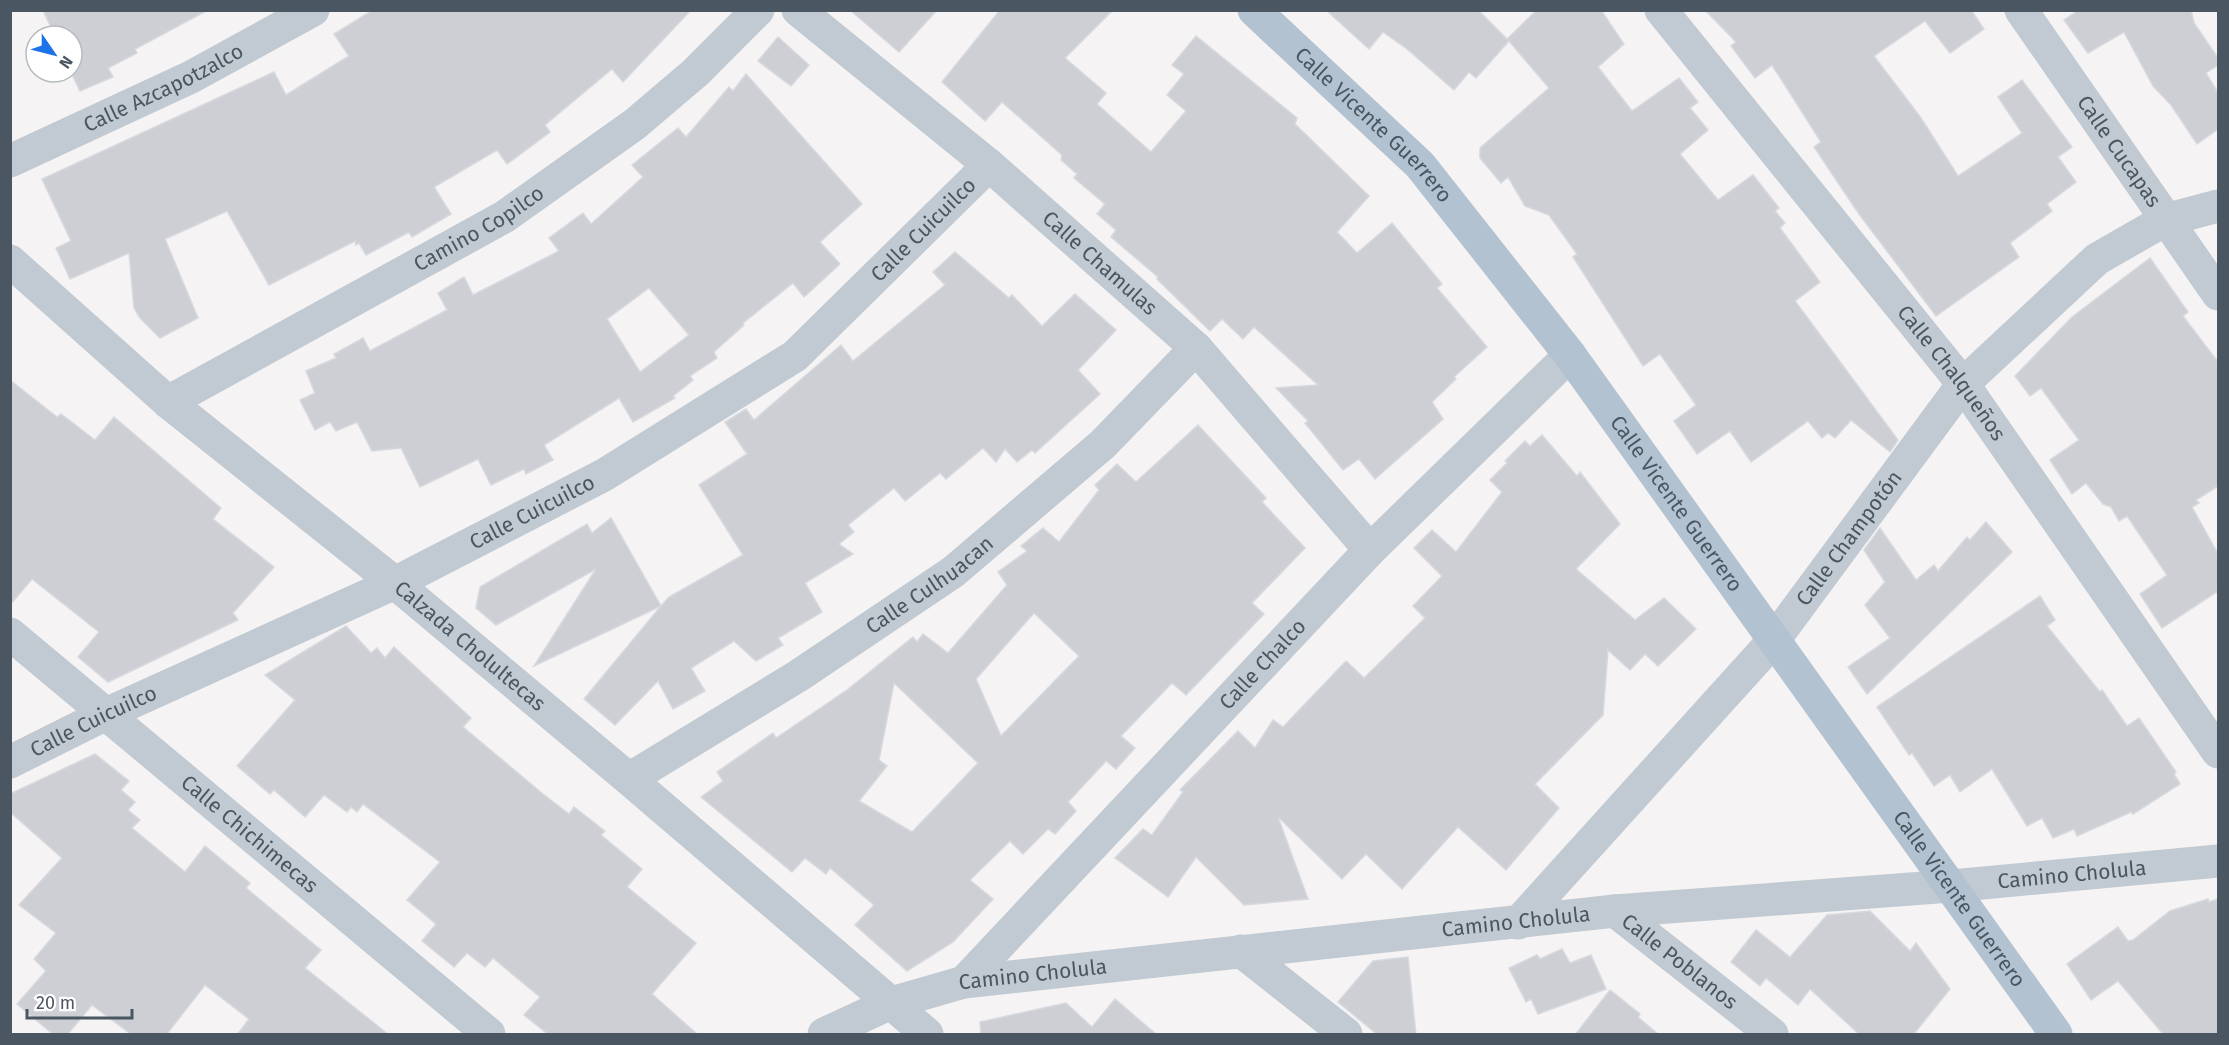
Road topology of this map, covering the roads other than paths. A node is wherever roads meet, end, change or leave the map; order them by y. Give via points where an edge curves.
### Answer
1 (313, 10) edge
2 (758, 10) edge
3 (798, 10) edge
4 (1254, 10) edge
5 (1661, 10) edge
6 (2021, 10) edge
7 (10, 161) edge
8 (989, 165) junction
9 (2218, 206) edge
10 (2165, 220) junction
11 (10, 261) edge
12 (2218, 294) edge
13 (1196, 348) junction
14 (1570, 355) junction
15 (1963, 384) junction
16 (168, 402) junction
17 (1370, 550) junction
18 (395, 583) junction
19 (10, 634) edge
20 (1774, 640) junction
21 (106, 714) junction
22 (2218, 752) edge
23 (10, 762) edge
24 (629, 779) junction
25 (2218, 861) edge
26 (1951, 886) junction
27 (1615, 911) junction
28 (1518, 923) junction
29 (1241, 951) junction
30 (964, 982) junction
31 (891, 1003) junction
32 (489, 1035) edge
33 (824, 1035) edge
34 (927, 1035) edge
35 (1346, 1035) edge
36 (1772, 1035) edge
37 (2056, 1035) edge

1 - 7 street, Calle Azcapotzalco via 191,76
2 - 16 street, Camino Copilco via 695,73 635,124 504,217
3 - 8 street, Calle Chamulas
4 - 14 main road, Calle Vicente Guerrero via 1420,165
5 - 15 street, Calle Chalqueños
6 - 10 street, Calle Cucapas
8 - 13 street, Calle Chamulas
8 - 18 street, Calle Cuicuilco via 795,356 604,475
9 - 10 street, Calle Champotón
10 - 12 street, Calle Cucapas
10 - 15 street, Calle Champotón via 2097,259
11 - 16 street, Calzada Cholultecas
13 - 17 street, Calle Chamulas
13 - 24 street, Calle Culhuacan via 1103,444 953,572 798,676
14 - 17 street, Calle Chalco
14 - 20 main road, Calle Vicente Guerrero
15 - 20 street, Calle Champotón
15 - 22 street, Calle Chalqueños
16 - 18 street, Calzada Cholultecas
17 - 30 street, Calle Chalco
18 - 21 street, Calle Cuicuilco
18 - 24 street, Calzada Cholultecas
19 - 21 street, Calle Chichimecas
20 - 26 main road, Calle Vicente Guerrero
20 - 28 street, Calle Champotón
21 - 23 street, Calle Cuicuilco
21 - 32 street, Calle Chichimecas
24 - 31 street, Calzada Cholultecas
25 - 26 street, Camino Cholula
26 - 27 street, Camino Cholula
26 - 37 main road, Calle Vicente Guerrero
27 - 28 street, Camino Cholula
27 - 36 street, Calle Poblanos
28 - 29 street, Camino Cholula
29 - 30 street, Camino Cholula
29 - 35 street
30 - 31 street, Camino Cholula
31 - 33 street, Camino Cholula
31 - 34 street, Calzada Cholultecas

